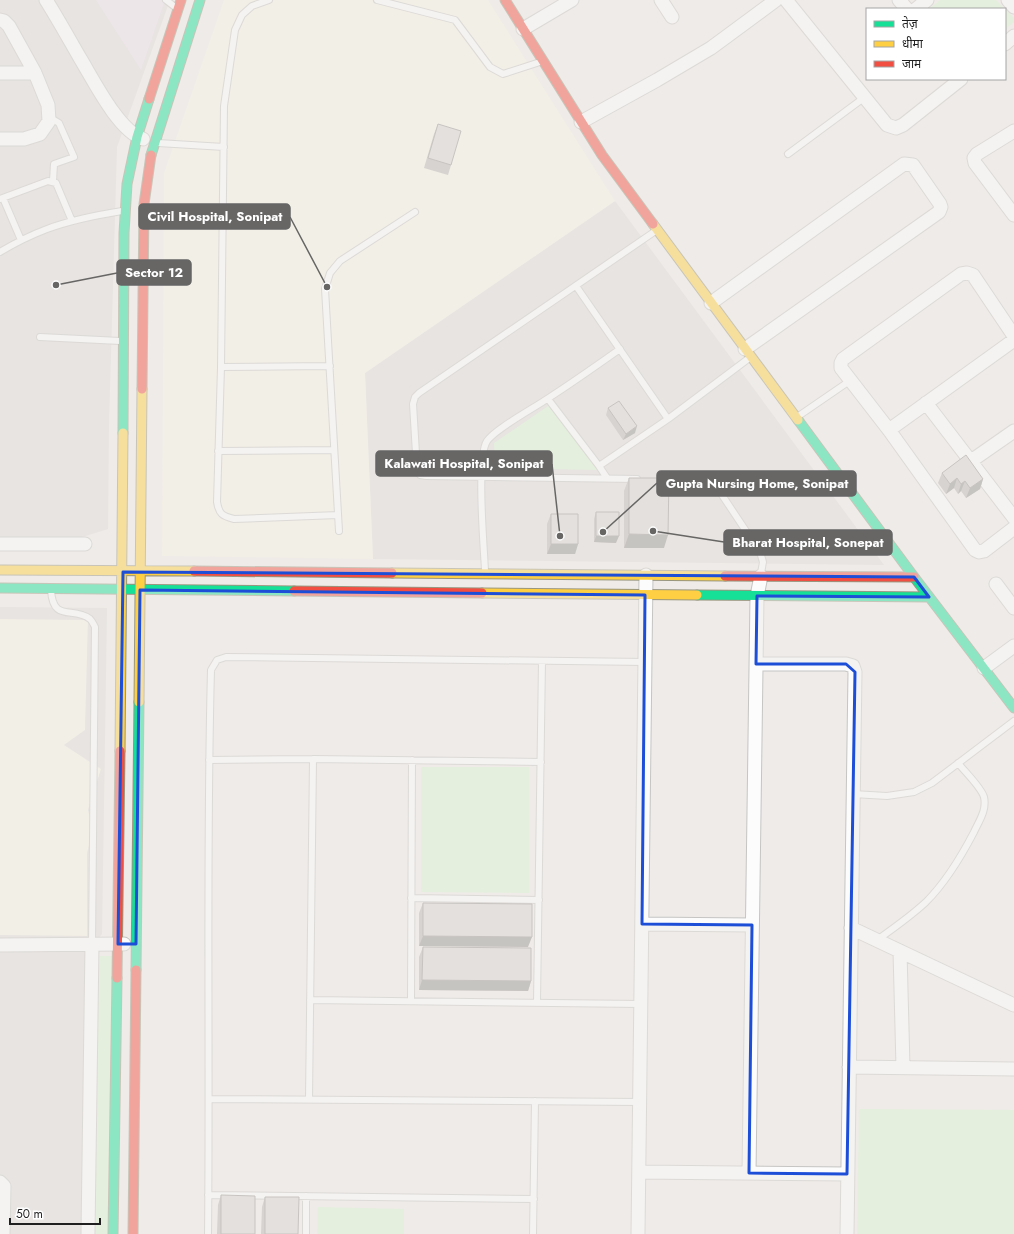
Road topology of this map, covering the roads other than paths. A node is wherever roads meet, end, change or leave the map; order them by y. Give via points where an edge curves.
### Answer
1 (46, 0) edge
2 (166, 0) edge
3 (181, 0) edge
4 (200, 0) edge
5 (269, 0) edge
6 (377, 0) edge
7 (505, 0) edge
8 (572, 0) edge
9 (661, 0) edge
10 (776, 0) edge
11 (786, 0) edge
12 (900, 0) edge
13 (927, 0) edge
14 (1008, 0) edge
15 (1014, 7) edge
16 (906, 8) edge
17 (917, 8) edge
18 (178, 10) junction
19 (672, 17) dead end
20 (0, 20) edge
21 (523, 29) junction
22 (1014, 36) edge
23 (1006, 43) edge
24 (543, 61) junction
25 (0, 73) edge
26 (35, 73) junction
27 (960, 80) edge
28 (865, 97) junction
29 (48, 117) junction
30 (581, 122) junction
31 (1014, 131) edge
32 (137, 137) junction
33 (0, 138) edge
34 (155, 143) junction
35 (224, 147) junction
36 (788, 154) dead end
37 (53, 181) junction
38 (1, 199) edge
39 (126, 210) junction
40 (415, 212) dead end
41 (1014, 215) edge
42 (72, 221) junction
43 (657, 230) junction
44 (21, 240) junction
45 (0, 252) edge
46 (576, 286) junction
47 (711, 303) junction
48 (1014, 336) edge
49 (40, 337) dead end
50 (1014, 340) edge
51 (124, 342) junction
52 (620, 350) junction
53 (748, 352) junction
54 (330, 366) junction
55 (221, 367) junction
56 (851, 380) junction
57 (548, 399) junction
58 (926, 403) junction
59 (796, 418) junction
60 (668, 419) junction
61 (889, 430) junction
62 (1014, 431) edge
63 (218, 450) junction
64 (334, 450) junction
65 (971, 461) junction
66 (600, 466) junction
67 (481, 476) junction
68 (606, 478) junction
69 (645, 479) edge
70 (653, 479) edge
71 (338, 515) junction
72 (1014, 518) edge
73 (1014, 528) edge
74 (339, 531) dead end
75 (0, 544) edge
76 (85, 544) dead end
77 (0, 570) edge
78 (140, 571) junction
79 (123, 572) junction
80 (485, 574) junction
81 (646, 575) junction
82 (761, 576) junction
83 (914, 577) junction
84 (996, 584) dead end
85 (0, 588) edge
86 (50, 589) junction
87 (123, 590) junction
88 (140, 590) junction
89 (645, 595) junction
90 (757, 596) junction
91 (929, 597) junction
92 (1014, 608) edge
93 (1014, 646) edge
94 (542, 661) junction
95 (645, 662) junction
96 (756, 664) junction
97 (984, 668) junction
98 (1014, 708) edge
99 (1014, 721) edge
100 (313, 759) junction
101 (209, 760) junction
102 (412, 760) junction
103 (540, 762) junction
104 (958, 763) junction
105 (853, 794) junction
106 (412, 898) junction
107 (539, 900) junction
108 (642, 924) junction
109 (752, 925) junction
110 (851, 928) junction
111 (876, 940) junction
112 (92, 944) junction
113 (118, 944) junction
114 (136, 944) junction
115 (0, 945) edge
116 (900, 951) junction
117 (310, 1000) junction
118 (411, 1001) junction
119 (537, 1002) junction
120 (641, 1004) junction
121 (1014, 1005) edge
122 (849, 1067) junction
123 (903, 1067) junction
124 (1014, 1069) edge
125 (209, 1099) junction
126 (309, 1099) junction
127 (535, 1101) junction
128 (640, 1102) junction
129 (639, 1172) junction
130 (749, 1173) junction
131 (847, 1174) junction
132 (0, 1182) edge
133 (208, 1195) junction
134 (306, 1196) junction
135 (534, 1200) junction
136 (3, 1234) edge
137 (88, 1234) edge
138 (113, 1234) edge
139 (133, 1234) edge
140 (208, 1234) edge
141 (306, 1234) edge
142 (533, 1234) edge
143 (638, 1234) edge
144 (847, 1234) edge

1 - 32 street via 107,104
2 - 18 lane
3 - 18 main road
4 - 34 main road
5 - 35 lane via 252,6 242,15 235,30 224,106
6 - 24 lane via 455,20 490,67 503,74
7 - 21 main road
8 - 21 street
9 - 19 street
10 - 30 street via 711,48
11 - 28 street
12 - 16 street
13 - 17 street
14 - 15 street
18 - 32 main road
20 - 26 street via 9,26
21 - 24 main road
22 - 23 street
24 - 30 main road
25 - 26 street
26 - 29 street via 48,105
27 - 28 street via 903,126 896,128 888,124
28 - 36 lane
29 - 33 street via 49,121 40,134 24,140
29 - 37 lane via 59,123 74,157 54,164
30 - 43 main road
31 - 41 street via 976,154 974,158 974,163
32 - 34 street
32 - 39 main road via 127,184
34 - 35 lane
34 - 78 main road via 150,158 144,204
35 - 55 lane
37 - 38 lane
37 - 42 lane
38 - 44 lane
39 - 42 lane
39 - 51 main road
40 - 54 lane via 340,261 330,273 325,289
42 - 44 lane
43 - 46 lane
43 - 47 main road
44 - 45 lane
46 - 52 lane
46 - 67 lane via 415,397 413,404 417,470 420,475
47 - 53 main road
47 - 53 street via 904,164 913,165 940,204 939,212
48 - 56 street via 973,275 961,274 843,359 841,368
49 - 51 lane
50 - 58 street
51 - 79 main road
52 - 57 lane
52 - 60 lane
53 - 59 main road
53 - 60 lane
54 - 55 lane
54 - 64 lane
55 - 63 lane
56 - 59 lane
56 - 61 street
57 - 66 lane
57 - 67 lane via 495,433 487,441
58 - 61 street
58 - 65 street
59 - 83 main road
60 - 66 lane
61 - 73 street via 975,550 984,551
62 - 65 street
63 - 64 lane
63 - 71 lane via 217,502 218,510 224,516 234,519
64 - 71 lane
65 - 72 street
66 - 68 lane
67 - 68 lane
67 - 80 lane
68 - 69 lane
70 - 82 lane via 700,479 716,486 760,552 763,562
71 - 74 lane
75 - 76 street
77 - 79 main road
78 - 79 main road
78 - 80 main road
78 - 88 main road
79 - 87 main road
80 - 81 main road
81 - 82 main road
81 - 89 street
82 - 83 main road
82 - 90 street
83 - 91 main road
84 - 92 street
85 - 86 main road
86 - 87 main road
86 - 112 lane via 54,606 62,612 80,615 90,620 95,627
87 - 88 main road
87 - 113 main road
88 - 89 main road
88 - 114 main road
89 - 90 main road
89 - 95 street
90 - 91 main road
90 - 96 street
91 - 97 main road
93 - 97 street
94 - 95 lane
94 - 101 lane via 226,657 217,660 211,670
94 - 103 lane
95 - 108 street
96 - 105 street via 853,666
96 - 109 street
97 - 98 main road
99 - 104 lane
100 - 101 lane
100 - 102 lane
100 - 117 lane
101 - 125 lane
102 - 103 lane
102 - 106 lane
103 - 107 lane
104 - 105 lane via 932,783 914,792 887,796
104 - 111 lane via 983,796 985,805 982,816 948,877 926,902
105 - 110 street
106 - 107 lane
106 - 118 lane
107 - 119 lane
108 - 109 street
108 - 120 street
109 - 130 street
110 - 111 street
110 - 122 street
111 - 116 street
112 - 113 street
112 - 115 street
112 - 137 street
113 - 114 street
113 - 138 main road
114 - 139 main road
116 - 121 street
116 - 123 street
117 - 118 lane
117 - 126 lane
118 - 119 lane
119 - 120 lane
120 - 128 street
122 - 123 street
122 - 131 street
123 - 124 street
125 - 126 lane
125 - 133 lane
126 - 127 lane
127 - 128 lane
127 - 135 lane
128 - 129 street
129 - 130 street
129 - 143 street
130 - 131 street
131 - 144 street
132 - 136 street via 4,1186
133 - 134 lane
133 - 140 lane
134 - 135 lane
134 - 141 lane
135 - 142 lane

